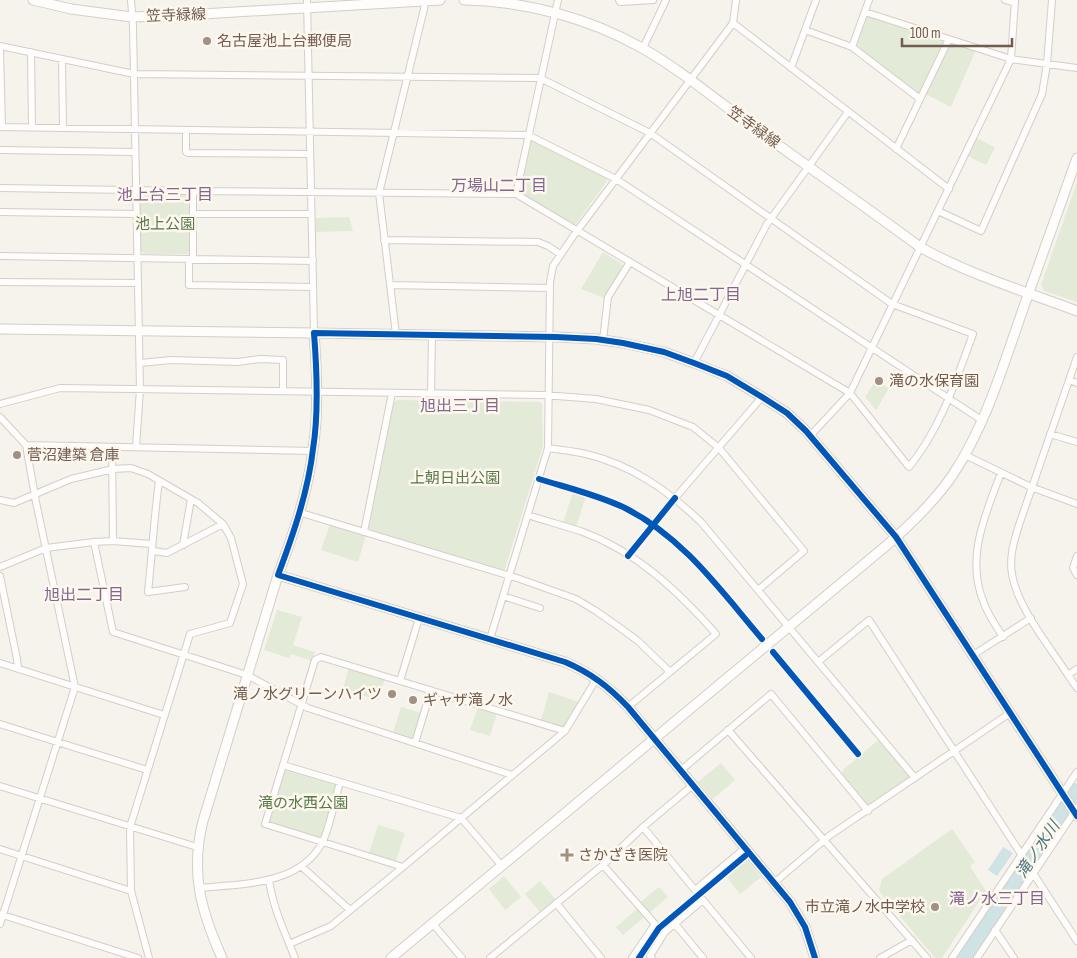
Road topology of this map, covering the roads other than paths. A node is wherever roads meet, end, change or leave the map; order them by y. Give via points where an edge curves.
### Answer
1 (34, 0) edge
2 (131, 0) edge
3 (425, 0) edge
4 (440, 0) edge
5 (464, 0) edge
6 (558, 0) edge
7 (619, 0) edge
8 (654, 0) edge
9 (666, 0) edge
10 (736, 0) edge
11 (815, 0) edge
12 (869, 0) edge
13 (1005, 0) edge
14 (1052, 0) edge
15 (1015, 2) edge
16 (307, 4) edge
17 (865, 12) junction
18 (555, 13) junction
19 (132, 17) junction
20 (732, 23) junction
21 (805, 30) junction
22 (949, 39) junction
23 (0, 46) edge
24 (852, 47) junction
25 (643, 48) junction
26 (0, 50) edge
27 (31, 52) junction
28 (62, 59) junction
29 (1011, 59) junction
30 (1047, 64) junction
31 (791, 68) junction
32 (1077, 68) edge
33 (134, 74) junction
34 (309, 75) junction
35 (407, 76) junction
36 (540, 78) junction
37 (690, 80) junction
38 (920, 99) junction
39 (848, 112) junction
40 (1, 127) edge
41 (32, 128) junction
42 (63, 128) junction
43 (135, 129) junction
44 (186, 130) junction
45 (310, 131) junction
46 (393, 132) junction
47 (650, 133) junction
48 (528, 135) junction
49 (896, 149) junction
50 (0, 150) edge
51 (136, 152) junction
52 (310, 154) junction
53 (1077, 158) edge
54 (808, 166) junction
55 (616, 179) junction
56 (0, 188) edge
57 (948, 189) junction
58 (137, 190) junction
59 (193, 191) junction
60 (311, 193) junction
61 (379, 193) junction
62 (516, 194) junction
63 (938, 210) junction
64 (0, 212) edge
65 (136, 214) junction
66 (193, 214) junction
67 (311, 214) junction
68 (770, 218) junction
69 (577, 231) junction
70 (384, 240) junction
71 (920, 247) junction
72 (560, 254) junction
73 (0, 256) edge
74 (138, 258) junction
75 (191, 259) junction
76 (313, 261) junction
77 (630, 262) junction
78 (746, 265) junction
79 (0, 282) edge
80 (138, 283) junction
81 (390, 285) junction
82 (313, 287) junction
83 (550, 288) junction
84 (1029, 294) junction
85 (892, 304) junction
86 (1077, 311) edge
87 (720, 315) junction
88 (0, 329) edge
89 (139, 331) junction
90 (314, 333) junction
91 (396, 334) junction
92 (432, 335) junction
93 (549, 337) junction
94 (603, 340) junction
95 (871, 348) junction
96 (1077, 357) edge
97 (140, 363) junction
98 (694, 363) junction
99 (1069, 380) junction
100 (1077, 383) edge
101 (140, 389) junction
102 (283, 391) junction
103 (316, 392) junction
104 (850, 393) junction
105 (392, 394) junction
106 (432, 394) junction
107 (548, 396) junction
108 (762, 397) junction
109 (949, 399) junction
110 (0, 404) edge
111 (0, 417) edge
112 (983, 421) junction
113 (1050, 434) junction
114 (810, 436) junction
115 (1077, 442) edge
116 (26, 445) junction
117 (112, 447) junction
118 (136, 447) junction
119 (548, 448) junction
120 (719, 448) junction
121 (313, 450) junction
122 (966, 455) junction
123 (113, 469) junction
124 (1001, 473) junction
125 (159, 481) junction
126 (1031, 488) junction
127 (35, 495) junction
128 (676, 498) junction
129 (191, 499) junction
130 (0, 500) edge
131 (1077, 504) edge
132 (298, 512) junction
133 (528, 515) junction
134 (223, 524) junction
135 (364, 532) junction
136 (896, 537) junction
137 (113, 541) junction
138 (94, 542) junction
139 (183, 545) junction
140 (46, 548) junction
141 (152, 548) junction
142 (1077, 556) edge
143 (0, 568) edge
144 (278, 575) junction
145 (1077, 575) edge
146 (0, 576) edge
147 (509, 576) junction
148 (185, 587) dead end
149 (758, 590) junction
150 (503, 596) junction
151 (540, 608) dead end
152 (419, 618) junction
153 (1031, 618) junction
154 (789, 626) junction
155 (1003, 637) junction
156 (490, 640) junction
157 (183, 654) junction
158 (973, 655) junction
159 (818, 662) junction
160 (0, 663) edge
161 (18, 668) junction
162 (1077, 669) edge
163 (670, 672) junction
164 (247, 675) junction
165 (1068, 675) junction
166 (597, 678) junction
167 (400, 681) junction
168 (76, 687) junction
169 (1077, 688) edge
170 (431, 690) junction
171 (302, 706) junction
172 (628, 707) junction
173 (1010, 713) junction
174 (164, 715) junction
175 (0, 724) edge
176 (728, 730) junction
177 (565, 731) junction
178 (654, 739) junction
179 (58, 742) junction
180 (415, 743) junction
181 (954, 751) junction
182 (283, 764) junction
183 (147, 770) junction
184 (680, 770) junction
185 (1077, 772) edge
186 (512, 775) junction
187 (916, 778) junction
188 (340, 782) junction
189 (693, 785) junction
190 (0, 786) edge
191 (1063, 794) junction
192 (40, 798) junction
193 (868, 811) junction
194 (1075, 811) edge
195 (461, 818) junction
196 (130, 827) junction
197 (643, 827) junction
198 (825, 840) junction
199 (322, 842) junction
200 (197, 848) junction
201 (745, 848) junction
202 (0, 849) edge
203 (1021, 854) junction
204 (22, 856) junction
205 (603, 865) junction
206 (300, 866) junction
207 (404, 866) junction
208 (502, 866) junction
209 (1033, 874) junction
210 (269, 880) junction
211 (774, 883) junction
212 (198, 888) junction
213 (131, 891) junction
214 (556, 903) junction
215 (350, 910) junction
216 (1, 915) edge
217 (0, 924) edge
218 (433, 924) junction
219 (674, 924) junction
220 (995, 930) junction
221 (912, 940) junction
222 (1077, 941) edge
223 (290, 944) junction
224 (138, 958) edge
225 (150, 958) edge
226 (222, 958) edge
227 (295, 958) edge
228 (391, 958) edge
229 (462, 958) edge
230 (490, 958) edge
231 (601, 958) edge
232 (632, 958) edge
233 (652, 958) edge
234 (702, 958) edge
235 (751, 958) edge
236 (815, 958) edge
237 (880, 958) edge
238 (927, 958) edge
239 (952, 958) edge
240 (977, 958) edge
241 (1014, 958) edge

1 - 19 street, 笠寺緑線 via 71,9
2 - 19 street
3 - 4 street, 笠寺緑線
3 - 16 street, 笠寺緑線
3 - 35 street
5 - 18 street, 笠寺緑線 via 502,2
6 - 18 street
7 - 8 street
9 - 25 street
10 - 20 street
11 - 21 street
12 - 17 street
13 - 15 street
14 - 30 street
15 - 29 street
16 - 19 street, 笠寺緑線
16 - 34 street
17 - 22 street
17 - 24 street
18 - 25 street, 笠寺緑線 via 607,30
18 - 36 street
19 - 33 street
20 - 31 street
20 - 37 street
21 - 24 street
21 - 31 street
22 - 29 street
22 - 38 street
23 - 27 street
24 - 38 street
25 - 37 street, 笠寺緑線
26 - 40 street
27 - 28 street
27 - 41 street
28 - 33 street
28 - 42 street
29 - 30 street
29 - 57 street
30 - 32 street
30 - 63 street via 1042,94 981,231
31 - 39 street
33 - 34 street
33 - 43 street
34 - 35 street
34 - 45 street
35 - 36 street
35 - 46 street
36 - 47 street
36 - 48 street
37 - 47 street
37 - 54 street, 笠寺緑線
38 - 49 street
39 - 49 street
39 - 54 street
40 - 41 street
41 - 42 street
42 - 43 street
43 - 44 street
43 - 51 street
44 - 45 street
44 - 52 street via 188,153
45 - 46 street
45 - 52 street
46 - 48 street
46 - 61 street
47 - 55 street
47 - 68 street
48 - 55 street
48 - 62 street
49 - 57 street
50 - 51 street
51 - 58 street
52 - 60 street
53 - 84 street
54 - 68 street
54 - 71 street, 笠寺緑線
55 - 69 street
55 - 78 street
56 - 58 street
57 - 63 street
58 - 59 street
58 - 65 street
59 - 60 street
59 - 66 street
60 - 61 street
60 - 67 street
61 - 62 street
61 - 70 street
62 - 69 street
63 - 71 street
64 - 65 street
65 - 74 street
66 - 67 street
66 - 75 street
67 - 76 street
68 - 78 street
68 - 85 street
69 - 72 street
69 - 77 street
70 - 72 street via 538,242
70 - 81 street
71 - 84 street, 笠寺緑線 via 963,270
71 - 85 street
72 - 83 street via 552,269
73 - 74 street
74 - 75 street
74 - 80 street
75 - 76 street
75 - 82 street via 190,285
76 - 82 street
77 - 87 street
77 - 94 street via 608,297
78 - 87 street
78 - 95 street
79 - 80 street
80 - 89 street
81 - 83 street
81 - 91 street
82 - 90 street
83 - 93 street
84 - 86 street, 笠寺緑線
84 - 112 street
85 - 95 street
85 - 109 street via 973,334
87 - 98 street
87 - 104 street
88 - 89 street
89 - 90 street
89 - 97 street
90 - 91 street
90 - 103 street
91 - 92 street
92 - 93 street
92 - 106 street
93 - 94 street
93 - 107 street
94 - 98 street via 651,349
95 - 104 street
95 - 109 street
96 - 99 street
97 - 101 street
97 - 102 street via 283,360
98 - 108 street via 727,376
99 - 100 street
99 - 113 street
101 - 102 street
101 - 110 street via 54,389
101 - 118 street
102 - 103 street
103 - 105 street
103 - 121 street
104 - 109 street via 909,466 930,437
104 - 114 street
105 - 106 street
105 - 135 street
106 - 107 street
107 - 119 street
107 - 120 street via 596,399 649,410 692,427
108 - 114 street via 787,413
108 - 120 street
109 - 112 street
111 - 116 street
112 - 122 street
113 - 115 street
113 - 126 street
114 - 136 street
116 - 117 street
116 - 127 street
117 - 118 street
117 - 123 street
118 - 121 street
119 - 128 street via 585,454 623,466
119 - 133 street
120 - 128 street
120 - 149 street via 804,551
121 - 132 street
122 - 124 street
122 - 136 street via 934,498
123 - 125 street via 137,469
123 - 127 street via 71,479
123 - 137 street
124 - 126 street
124 - 155 street via 980,533 976,576 983,601
125 - 129 street
125 - 141 street
126 - 131 street
126 - 153 street via 1011,560 1016,590
127 - 130 street via 14,503
127 - 140 street
128 - 149 street via 701,522
129 - 134 street
129 - 139 street
132 - 135 street
132 - 144 street
133 - 147 street
133 - 163 street via 583,532 657,574 716,634
134 - 139 street
134 - 157 street via 231,538 243,584 230,623 190,634
135 - 147 street
136 - 154 street
136 - 158 street
137 - 138 street
137 - 141 street
138 - 140 street
138 - 157 street via 113,632
139 - 141 street via 167,553
140 - 143 street
140 - 168 street
141 - 148 street via 148,592
142 - 145 street via 1073,568
144 - 152 street
144 - 164 street
146 - 161 street
147 - 150 street
147 - 163 street via 576,599 596,610 638,641
149 - 154 street
150 - 151 street
150 - 156 street
152 - 156 street
152 - 167 street
153 - 155 street
153 - 165 street
154 - 159 street
154 - 178 street
155 - 158 street
156 - 166 street via 565,662
157 - 164 street
157 - 174 street
158 - 173 street
159 - 181 street via 868,620
159 - 187 street
160 - 161 street
161 - 168 street
162 - 165 street
163 - 172 street
164 - 171 street
164 - 200 street
165 - 169 street
166 - 172 street
166 - 177 street
167 - 170 street
167 - 171 street via 321,657 315,660
168 - 174 street
168 - 179 street
170 - 177 street
170 - 180 street
171 - 180 street
171 - 182 street
172 - 178 street
173 - 181 street
173 - 191 street
174 - 183 street
175 - 179 street
176 - 184 street
176 - 193 street via 771,694
176 - 198 street
177 - 186 street
178 - 184 street
178 - 208 street
179 - 183 street
179 - 192 street
180 - 186 street
181 - 187 street
181 - 203 street
182 - 188 street
182 - 199 street via 266,824
183 - 196 street
184 - 189 street
185 - 191 street
186 - 195 street
187 - 193 street
188 - 195 street
188 - 199 street
189 - 197 street
189 - 201 street
190 - 192 street
191 - 194 street
191 - 203 street
192 - 196 street
192 - 204 street
193 - 198 street
194 - 209 street
195 - 207 street
195 - 208 street
196 - 200 street
196 - 213 street
197 - 201 street via 695,890
197 - 205 street
198 - 211 street
198 - 221 street
199 - 206 street
199 - 207 street
200 - 212 street
201 - 211 street
202 - 204 street
203 - 239 street
204 - 213 street
204 - 216 street
205 - 214 street
205 - 232 street via 654,924
206 - 210 street
206 - 215 street
207 - 215 street
208 - 218 street
209 - 220 street
209 - 222 street
210 - 212 street
210 - 223 street
211 - 236 street via 799,915
212 - 226 street via 204,916
213 - 225 street
214 - 230 street
214 - 231 street
215 - 223 street via 331,926
216 - 217 street
216 - 224 street
218 - 228 street
218 - 229 street
219 - 233 street via 665,932 650,956
219 - 234 street
219 - 235 street via 703,900
220 - 240 street
220 - 241 street
221 - 237 street
221 - 238 street
223 - 227 street

